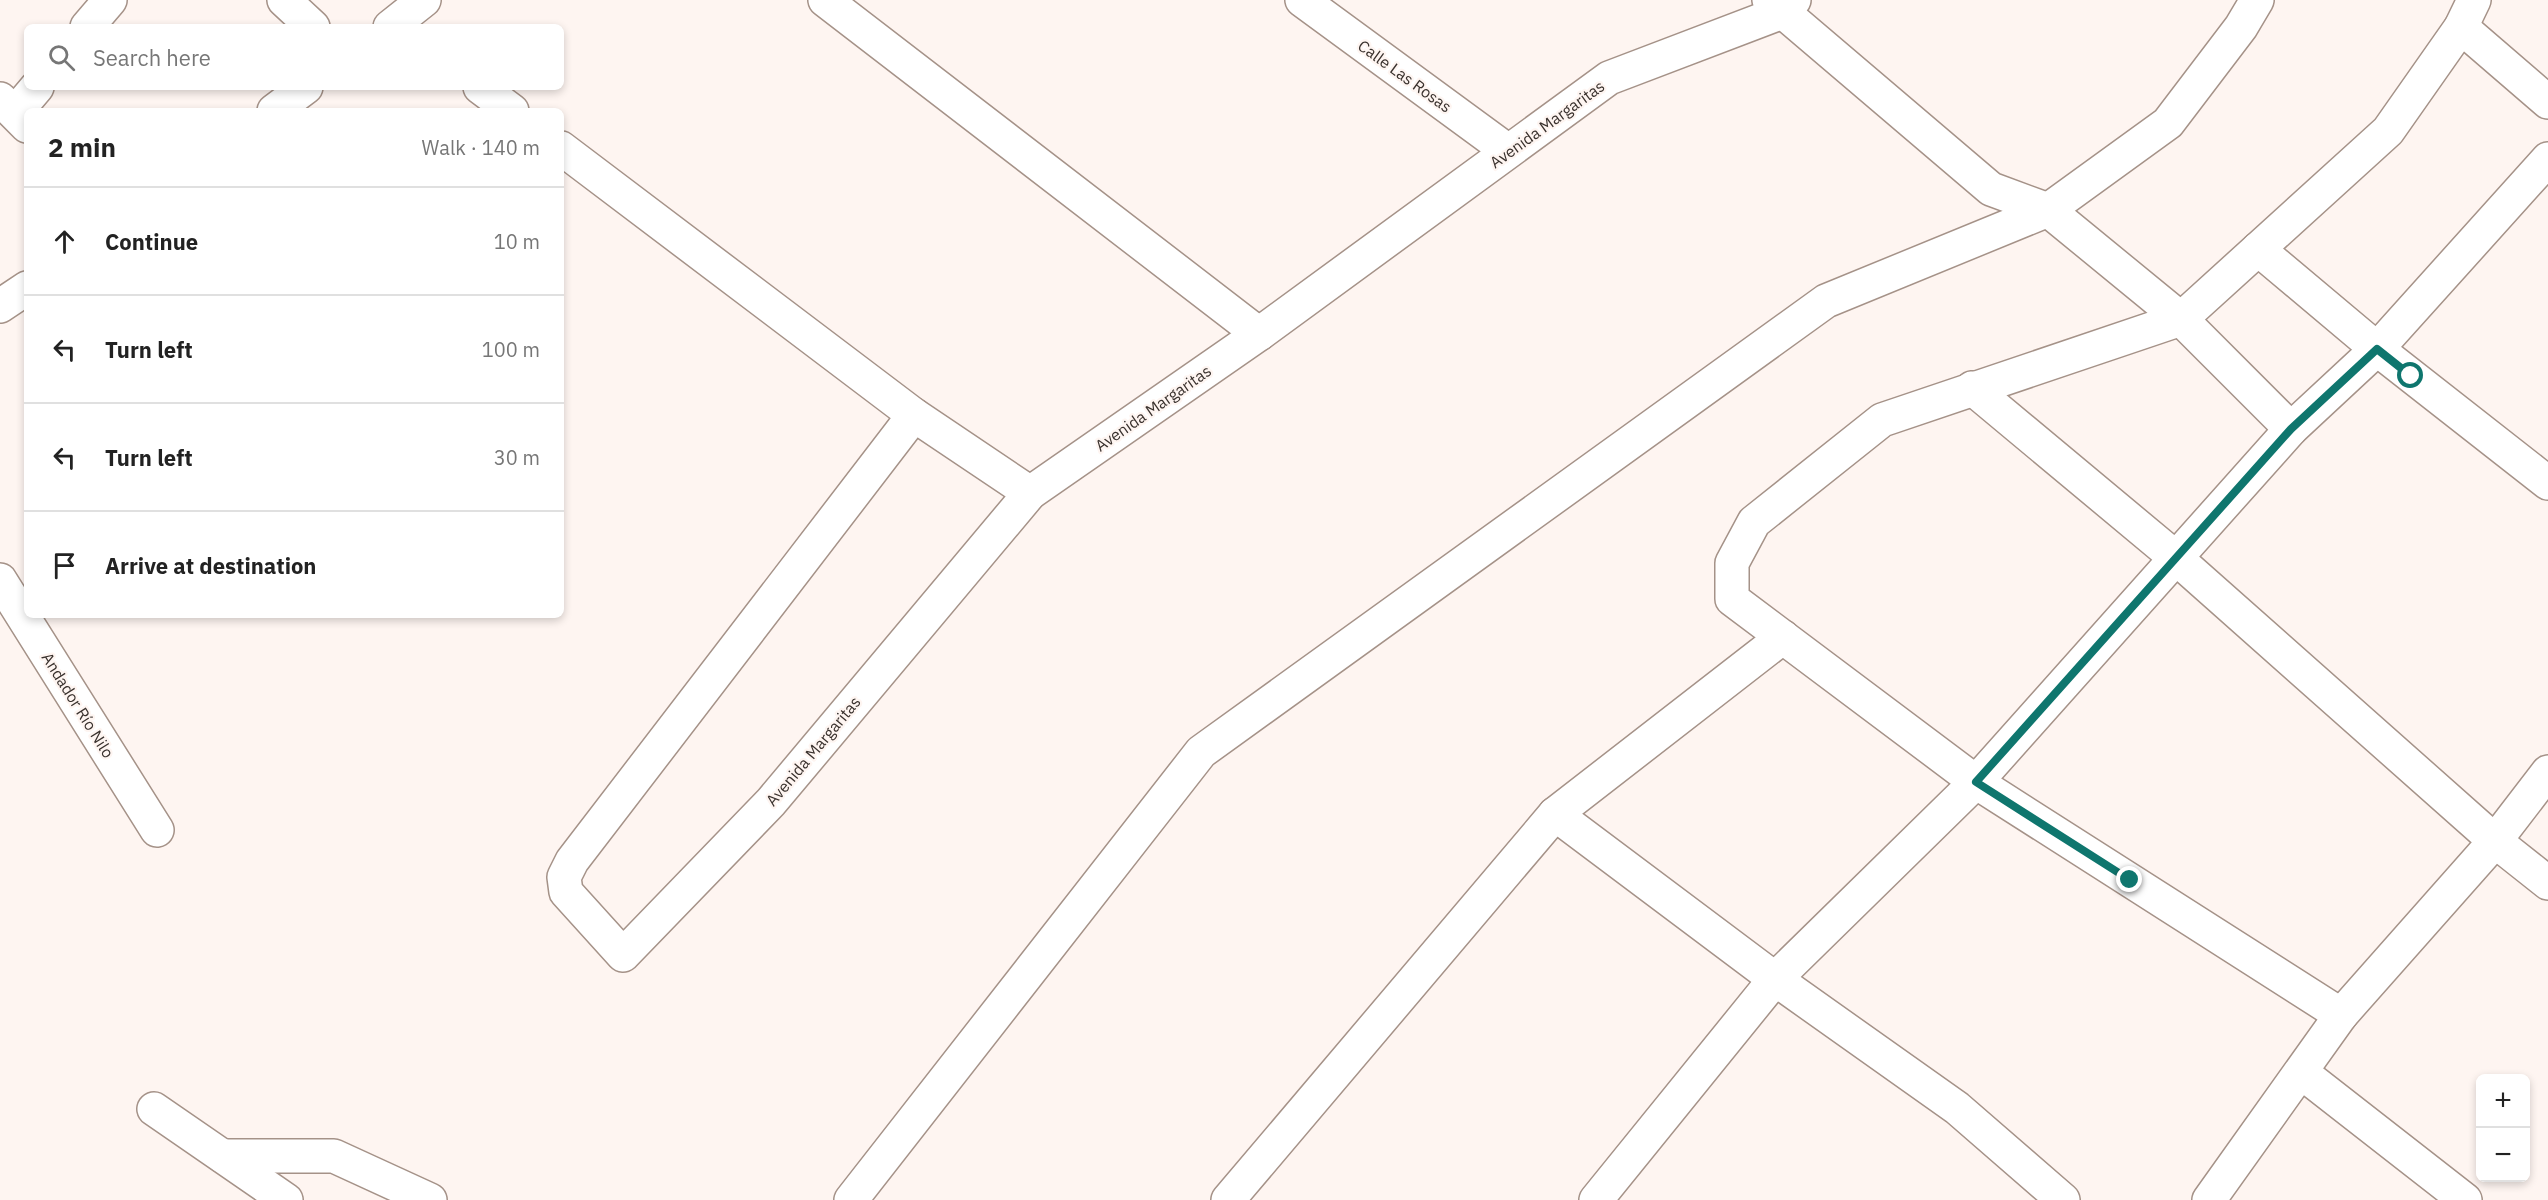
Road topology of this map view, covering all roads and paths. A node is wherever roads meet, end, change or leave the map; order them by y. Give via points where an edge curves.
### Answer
1 (110, 0) edge
2 (284, 0) edge
3 (424, 0) edge
4 (825, 0) edge
5 (1302, 0) edge
6 (2257, 0) edge
7 (1782, 4) edge
8 (2468, 14) edge
9 (90, 24) edge
10 (310, 24) edge
11 (397, 24) edge
12 (34, 90) edge
13 (302, 90) edge
14 (484, 90) edge
15 (2548, 102) edge
16 (277, 108) edge
17 (508, 108) edge
18 (14, 113) edge
19 (564, 150) edge
20 (1508, 151) junction
21 (2548, 159) edge
22 (2048, 210) junction
23 (2258, 249) junction
24 (24, 290) edge
25 (0, 306) edge
26 (2181, 319) junction
27 (1259, 334) junction
28 (2377, 349) junction
29 (1972, 388) junction
30 (914, 415) junction
31 (2291, 429) junction
32 (2548, 483) edge
33 (1030, 493) junction
34 (2176, 558) junction
35 (0, 580) edge
36 (1783, 637) junction
37 (2548, 772) edge
38 (1976, 782) junction
39 (1556, 814) junction
40 (157, 830) dead end
41 (2495, 842) junction
42 (2548, 883) edge
43 (1775, 980) junction
44 (2341, 1015) junction
45 (2301, 1072) junction
46 (154, 1108) dead end
47 (223, 1156) junction
48 (286, 1200) edge
49 (430, 1200) edge
50 (851, 1200) edge
51 (1228, 1200) edge
52 (1596, 1200) edge
53 (2063, 1200) edge
54 (2209, 1200) edge
55 (2464, 1200) edge

1 - 9 street
2 - 10 street
3 - 11 street
4 - 27 street
5 - 20 street, Calle Las Rosas
6 - 22 street via 2168,123
7 - 20 street, Avenida Margaritas via 1609,78
7 - 22 street via 1991,189
8 - 15 street
8 - 23 street via 2388,131
12 - 18 street
13 - 16 street
14 - 17 street
19 - 30 street
20 - 27 street, Avenida Margaritas
21 - 28 street
22 - 26 street
22 - 50 street via 1826,301 1201,752
23 - 26 street
23 - 28 street
24 - 25 street
26 - 29 street
26 - 31 street
27 - 33 street, Avenida Margaritas
28 - 31 street
28 - 32 street
29 - 34 street
29 - 36 street via 1882,420 1754,522 1732,563 1732,599
30 - 33 street
30 - 33 street, Avenida Margaritas via 572,861 564,877 566,892 623,955 771,802
31 - 34 street
34 - 38 street
34 - 41 street
35 - 40 street, Andador Río Nilo
36 - 38 street
36 - 39 street
37 - 41 street
38 - 43 street
38 - 44 street
39 - 43 street
39 - 51 street
41 - 42 street
41 - 44 street
43 - 52 street
43 - 53 street via 1957,1108
44 - 45 street
45 - 54 street
45 - 55 street
46 - 47 street
47 - 48 street
47 - 49 street via 334,1156

